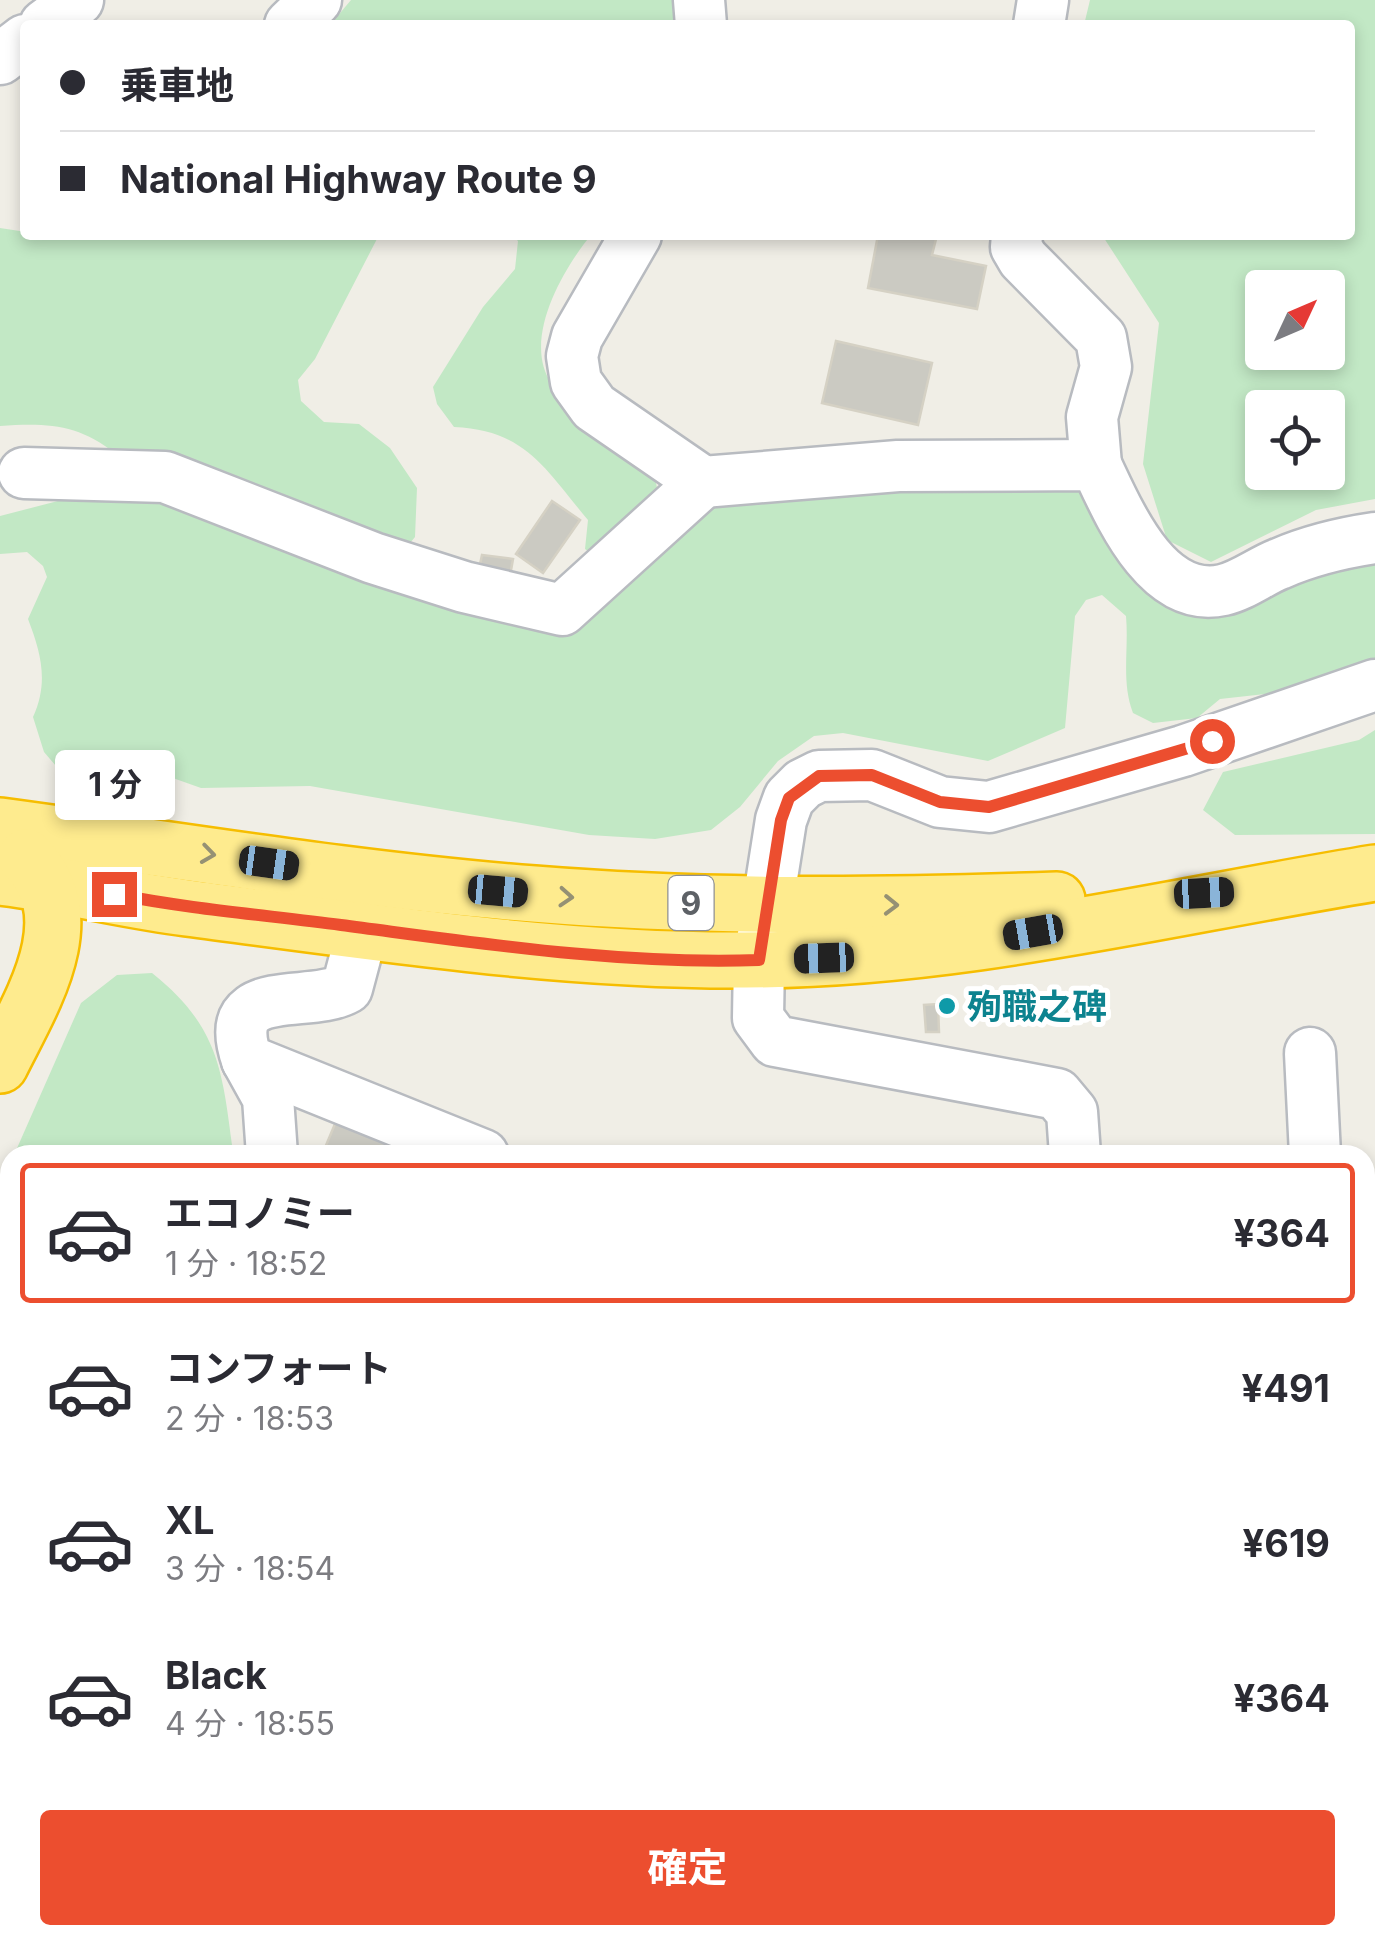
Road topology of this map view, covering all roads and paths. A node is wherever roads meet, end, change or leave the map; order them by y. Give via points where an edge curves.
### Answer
1 (78, 0) edge
2 (316, 0) edge
3 (52, 20) edge
4 (295, 20) edge
5 (20, 44) edge
6 (0, 59) edge
7 (633, 240) edge
8 (1017, 240) edge
9 (1096, 465) junction
10 (24, 473) dead end
11 (703, 482) junction
12 (1375, 538) edge
13 (1375, 685) edge
14 (29, 862) edge
15 (1375, 873) edge
16 (1274, 890) junction
17 (765, 903) junction
18 (183, 908) junction
19 (363, 928) junction
20 (759, 960) junction
21 (20, 980) edge
22 (1310, 1053) dead end
23 (5, 1059) edge
24 (247, 1060) junction
25 (271, 1145) edge
26 (458, 1145) edge
27 (1074, 1145) edge
28 (1315, 1145) edge

1 - 3 street
2 - 4 street
5 - 6 street
7 - 11 street via 577,337 576,382 594,407
8 - 9 street via 1023,259 1100,338 1106,366 1092,417
9 - 11 street via 898,466
9 - 12 street via 1132,540 1191,589 1222,590 1327,545
10 - 11 street via 165,477 373,558 562,610
13 - 17 street via 1183,751 989,807 940,802 872,775 819,776 789,798
14 -> 17 highway, 9 via 650,902
14 - 18 highway, 9
14 - 21 highway via 54,926
15 - 16 highway, 9
17 -> 16 highway, 9 via 911,905
16 - 20 highway, 9 via 966,944
17 - 20 street
18 - 19 highway, 9
18 - 21 highway via 96,925
19 - 20 highway, 9 via 646,958
19 - 24 street via 347,988 254,1009 238,1036
20 - 27 street via 758,1018 776,1040 1057,1094 1072,1112
21 - 23 highway
22 - 28 street
24 - 25 street via 268,1098
24 - 26 street

